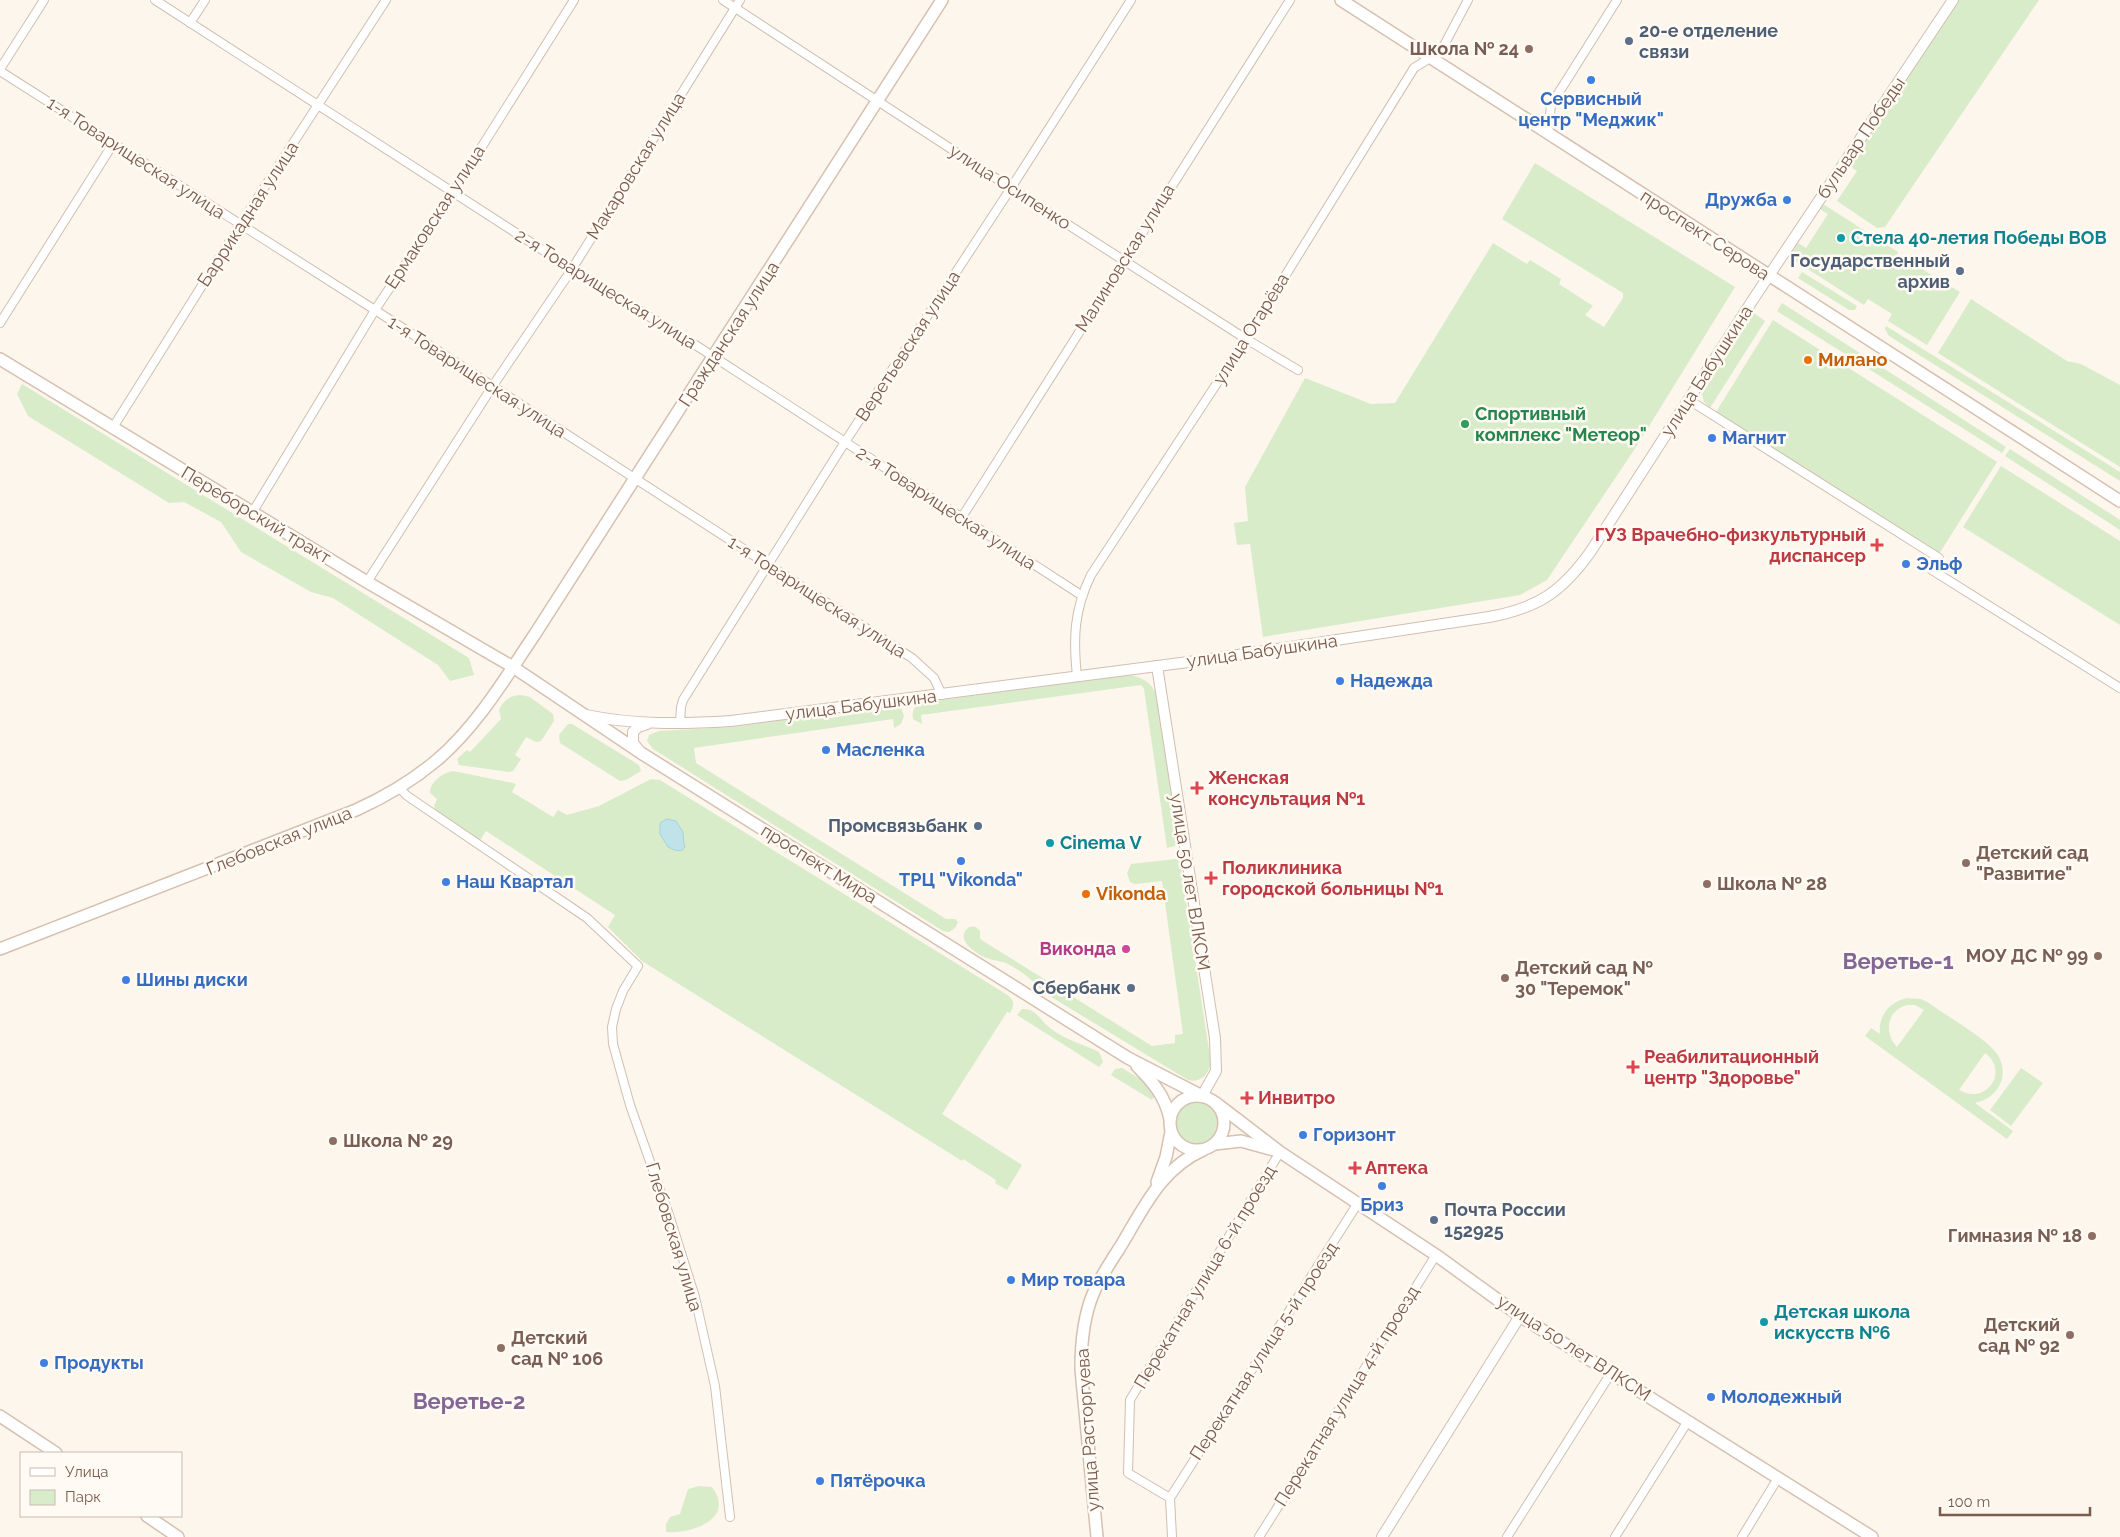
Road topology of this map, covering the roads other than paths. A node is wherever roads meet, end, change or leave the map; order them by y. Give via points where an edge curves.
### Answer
1 (44, 0) edge
2 (155, 0) edge
3 (205, 0) edge
4 (386, 0) edge
5 (574, 0) edge
6 (723, 0) edge
7 (740, 0) edge
8 (942, 0) edge
9 (1131, 0) edge
10 (1290, 0) edge
11 (1341, 0) edge
12 (1468, 0) edge
13 (1617, 0) edge
14 (1953, 0) edge
15 (735, 8) junction
16 (190, 23) junction
17 (1430, 58) junction
18 (0, 70) edge
19 (878, 102) junction
20 (318, 105) junction
21 (1548, 134) junction
22 (114, 144) junction
23 (1011, 188) junction
24 (454, 191) junction
25 (240, 225) junction
26 (1124, 260) junction
27 (572, 269) junction
28 (1768, 276) junction
29 (375, 310) junction
30 (0, 323) edge
31 (1246, 339) junction
32 (715, 358) junction
33 (0, 359) edge
34 (1298, 370) dead end
35 (492, 387) junction
36 (1689, 400) junction
37 (112, 429) junction
38 (844, 442) junction
39 (636, 480) junction
40 (2120, 501) edge
41 (252, 513) junction
42 (962, 516) junction
43 (766, 566) junction
44 (367, 582) junction
45 (1081, 595) junction
46 (1157, 666) junction
47 (513, 667) junction
48 (1077, 676) junction
49 (2120, 688) edge
50 (942, 695) junction
51 (585, 714) junction
52 (660, 722) junction
53 (680, 722) junction
54 (641, 753) junction
55 (400, 788) junction
56 (0, 949) edge
57 (1128, 1058) junction
58 (1202, 1096) junction
59 (1216, 1103) junction
60 (1170, 1118) junction
61 (1171, 1132) junction
62 (1214, 1144) junction
63 (1203, 1150) junction
64 (1280, 1152) junction
65 (1154, 1190) junction
66 (1358, 1203) junction
67 (1436, 1255) junction
68 (1520, 1316) junction
69 (1611, 1373) junction
70 (0, 1416) edge
71 (1688, 1421) junction
72 (54, 1452) edge
73 (1778, 1478) junction
74 (1170, 1498) junction
75 (148, 1517) edge
76 (730, 1517) dead end
77 (1869, 1536) edge
78 (178, 1537) edge
79 (1097, 1537) edge
80 (1172, 1537) edge
81 (1259, 1537) edge
82 (1382, 1537) edge
83 (1507, 1537) edge
84 (1615, 1537) edge
85 (1742, 1537) edge

1 - 18 street
2 - 16 street, 2-я Товарищеская улица
3 - 16 street
4 - 20 street, Баррикадная улица
5 - 24 street, Ермаковская улица
6 - 15 street, улица Осипенко
7 - 15 street, Макаровская улица
8 - 19 main road, Гражданская улица
9 - 23 street, Веретьевская улица
10 - 26 street, Малиновская улица
11 - 17 main road, проспект Серова
12 - 17 street, улица Огарёва via 1445,46
13 - 21 street via 1551,105
14 - 28 street, бульвар Победы
15 - 19 street, улица Осипенко
15 - 27 street, Макаровская улица
16 - 20 street, 2-я Товарищеская улица
17 - 21 main road, проспект Серова
17 - 31 street, улица Огарёва via 1418,64 1412,72
18 - 22 street, 1-я Товарищеская улица
19 - 23 street, улица Осипенко
19 - 32 main road, Гражданская улица
20 - 24 street, 2-я Товарищеская улица
20 - 25 street, Баррикадная улица
21 - 28 main road, проспект Серова
22 - 25 street, 1-я Товарищеская улица
22 - 30 street
23 - 26 street, улица Осипенко
23 - 38 street, Веретьевская улица
24 - 27 street, 2-я Товарищеская улица
24 - 29 street, Ермаковская улица
25 - 29 street, 1-я Товарищеская улица
25 - 37 street, Баррикадная улица
26 - 31 street, улица Осипенко
26 - 42 street, Малиновская улица
27 - 32 street, 2-я Товарищеская улица
27 - 35 street, Макаровская улица
28 - 36 street, улица Бабушкина
28 - 40 main road, проспект Серова
29 - 35 street, 1-я Товарищеская улица
29 - 41 street, Ермаковская улица
31 - 34 street, улица Осипенко
31 - 45 street, улица Огарёва
32 - 38 street, 2-я Товарищеская улица
32 - 39 main road, Гражданская улица
33 - 37 main road, Переборский тракт
35 - 39 street, 1-я Товарищеская улица
35 - 44 street, Макаровская улица
36 - 46 street, улица Бабушкина via 1576,571 1555,592 1539,602 1489,617
36 - 49 street via 1939,558 1932,570
37 - 41 main road, Переборский тракт
38 - 42 street, 2-я Товарищеская улица
38 - 43 street, Веретьевская улица
39 - 43 street, 1-я Товарищеская улица
39 - 47 main road, Гражданская улица
41 - 44 main road, Переборский тракт
42 - 45 street, 2-я Товарищеская улица
43 - 50 street, 1-я Товарищеская улица via 912,658 934,678
43 - 53 street, Веретьевская улица via 683,700
44 - 47 main road, Переборский тракт
45 - 48 street, улица Огарёва via 1075,631
46 - 48 street, улица Бабушкина
46 - 58 street, улица 50 лет ВЛКСМ via 1215,1038 1216,1071
47 - 51 main road, проспект Мира
47 - 55 main road, Глебовская улица via 460,737 438,759
48 - 50 street, улица Бабушкина
50 - 53 street, улица Бабушкина via 731,721
51 - 52 street, улица Бабушкина via 610,720
51 - 54 main road, проспект Мира
52 - 53 street, улица Бабушкина
52 - 54 street via 641,725 633,732 633,743
54 - 57 main road, проспект Мира
55 - 56 main road, Глебовская улица via 337,818
55 - 76 street, Глебовская улица via 414,801 587,918 638,966 616,1009 612,1044 694,1297 716,1386
57 - 58 main road, проспект Мира
57 - 60 main road, проспект Мира via 1157,1087
58 - 59 main road, улица 50 лет ВЛКСМ
58 - 60 main road via 1191,1096 1180,1102
59 - 62 main road via 1224,1120 1222,1134
59 - 64 main road, улица 50 лет ВЛКСМ
60 - 61 main road
61 - 63 main road via 1183,1147
61 - 65 main road, улица Расторгуева
62 - 63 main road, улица 50 лет ВЛКСМ
62 - 64 main road, улица 50 лет ВЛКСМ via 1247,1142
63 - 65 main road, улица Расторгуева via 1181,1161
64 - 66 main road, улица 50 лет ВЛКСМ
64 - 74 street, Перекатная улица 6-й проезд via 1130,1400 1128,1473
65 - 79 main road, улица Расторгуева via 1093,1294 1084,1325 1081,1369
66 - 67 main road, улица 50 лет ВЛКСМ
66 - 74 street, Перекатная улица 5-й проезд
67 - 68 main road, улица 50 лет ВЛКСМ
67 - 81 street, Перекатная улица 4-й проезд
68 - 69 main road, улица 50 лет ВЛКСМ
68 - 82 street
69 - 71 main road, улица 50 лет ВЛКСМ
69 - 83 street
70 - 72 main road
71 - 73 main road, улица 50 лет ВЛКСМ
71 - 84 street
73 - 77 main road, улица 50 лет ВЛКСМ
73 - 85 street
74 - 80 street
75 - 78 main road

